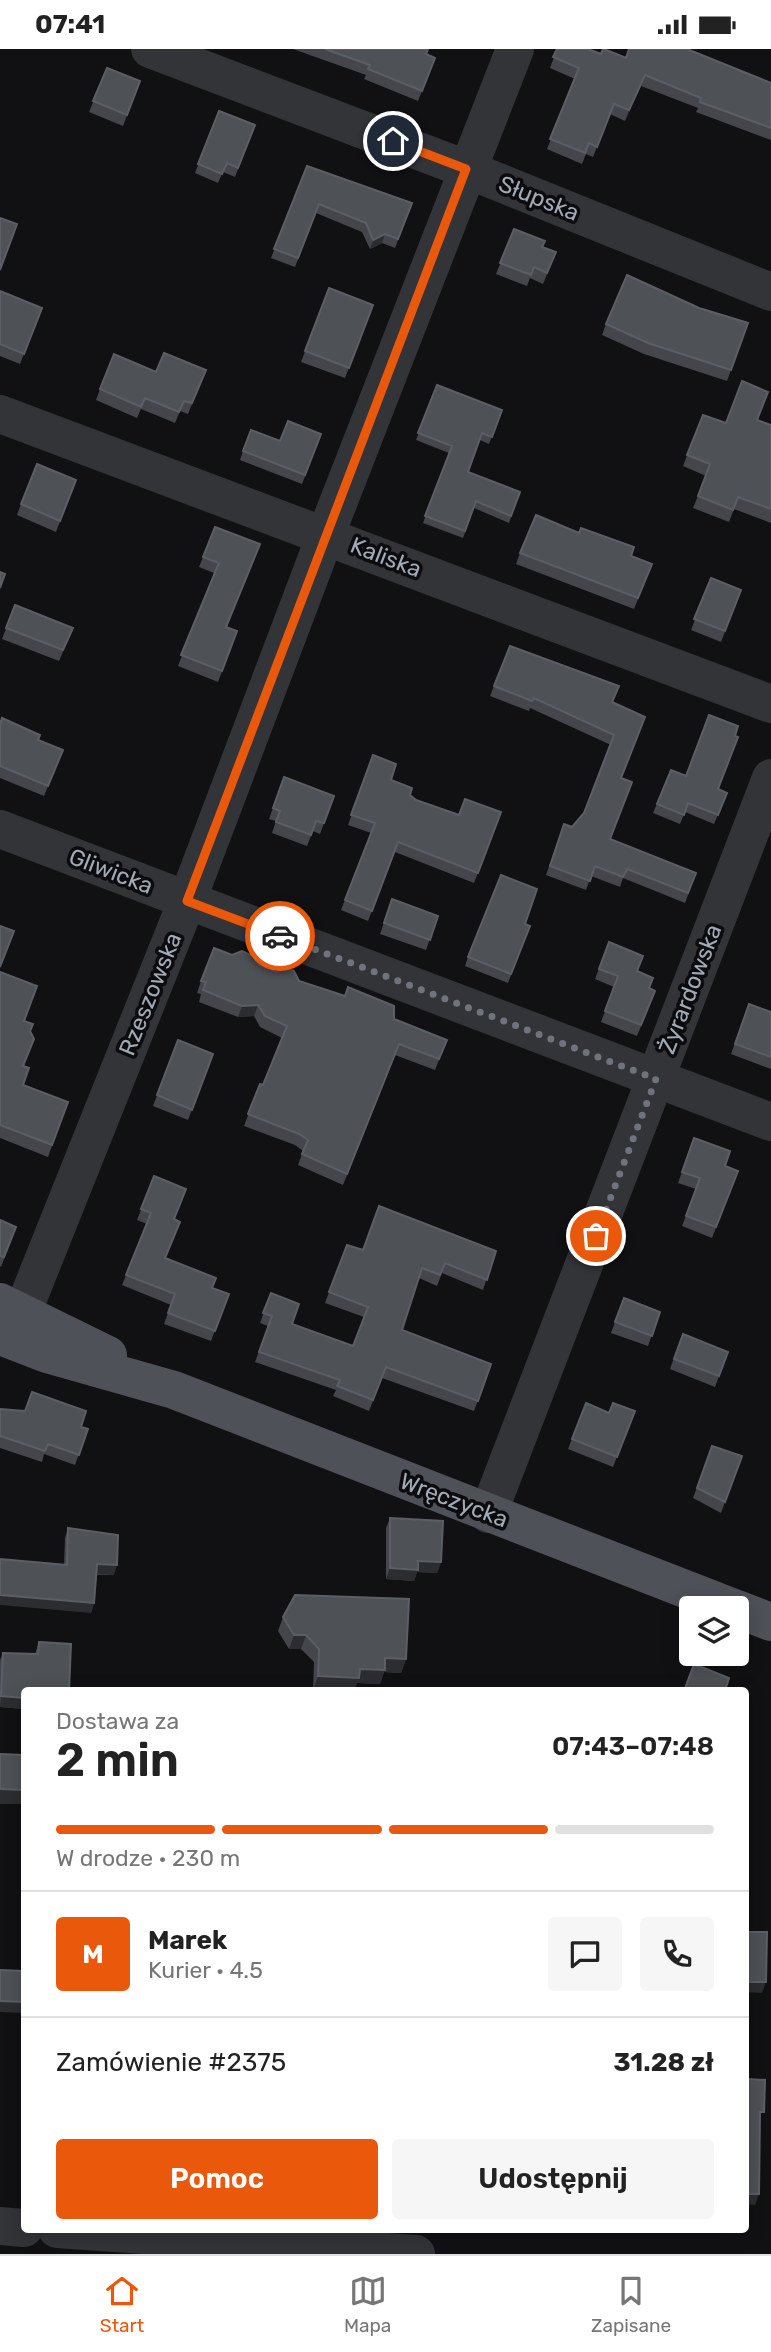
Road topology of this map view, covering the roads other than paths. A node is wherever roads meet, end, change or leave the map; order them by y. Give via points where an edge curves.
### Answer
1 (150, 49) edge
2 (515, 49) edge
3 (466, 169) junction
4 (771, 292) edge
5 (0, 414) edge
6 (326, 534) junction
7 (771, 704) edge
8 (771, 778) edge
9 (0, 829) edge
10 (187, 901) junction
11 (656, 1079) junction
12 (771, 1122) edge
13 (8, 1316) edge
14 (488, 1514) junction
15 (701, 1596) edge
16 (749, 1614) edge
17 (771, 1622) edge
18 (0, 2226) edge
19 (21, 2228) edge
20 (114, 2233) edge
21 (416, 2254) edge

1 - 3 street, Słupska
2 - 3 street, Rzeszowska
3 - 4 street, Słupska
3 - 6 street, Rzeszowska
5 - 6 street, Kaliska
6 - 7 street, Kaliska
6 - 10 street, Rzeszowska
8 - 11 street, Żyrardowska
9 - 10 street, Gliwicka
10 - 11 street, Gliwicka
10 - 13 street, Rzeszowska
11 - 12 street, Gliwicka
11 - 14 street, Żyrardowska
13 - 14 main road, Wręczycka via 174,1390
14 - 15 main road, Wręczycka
16 - 17 main road, Wręczycka
18 - 19 street
20 - 21 street

